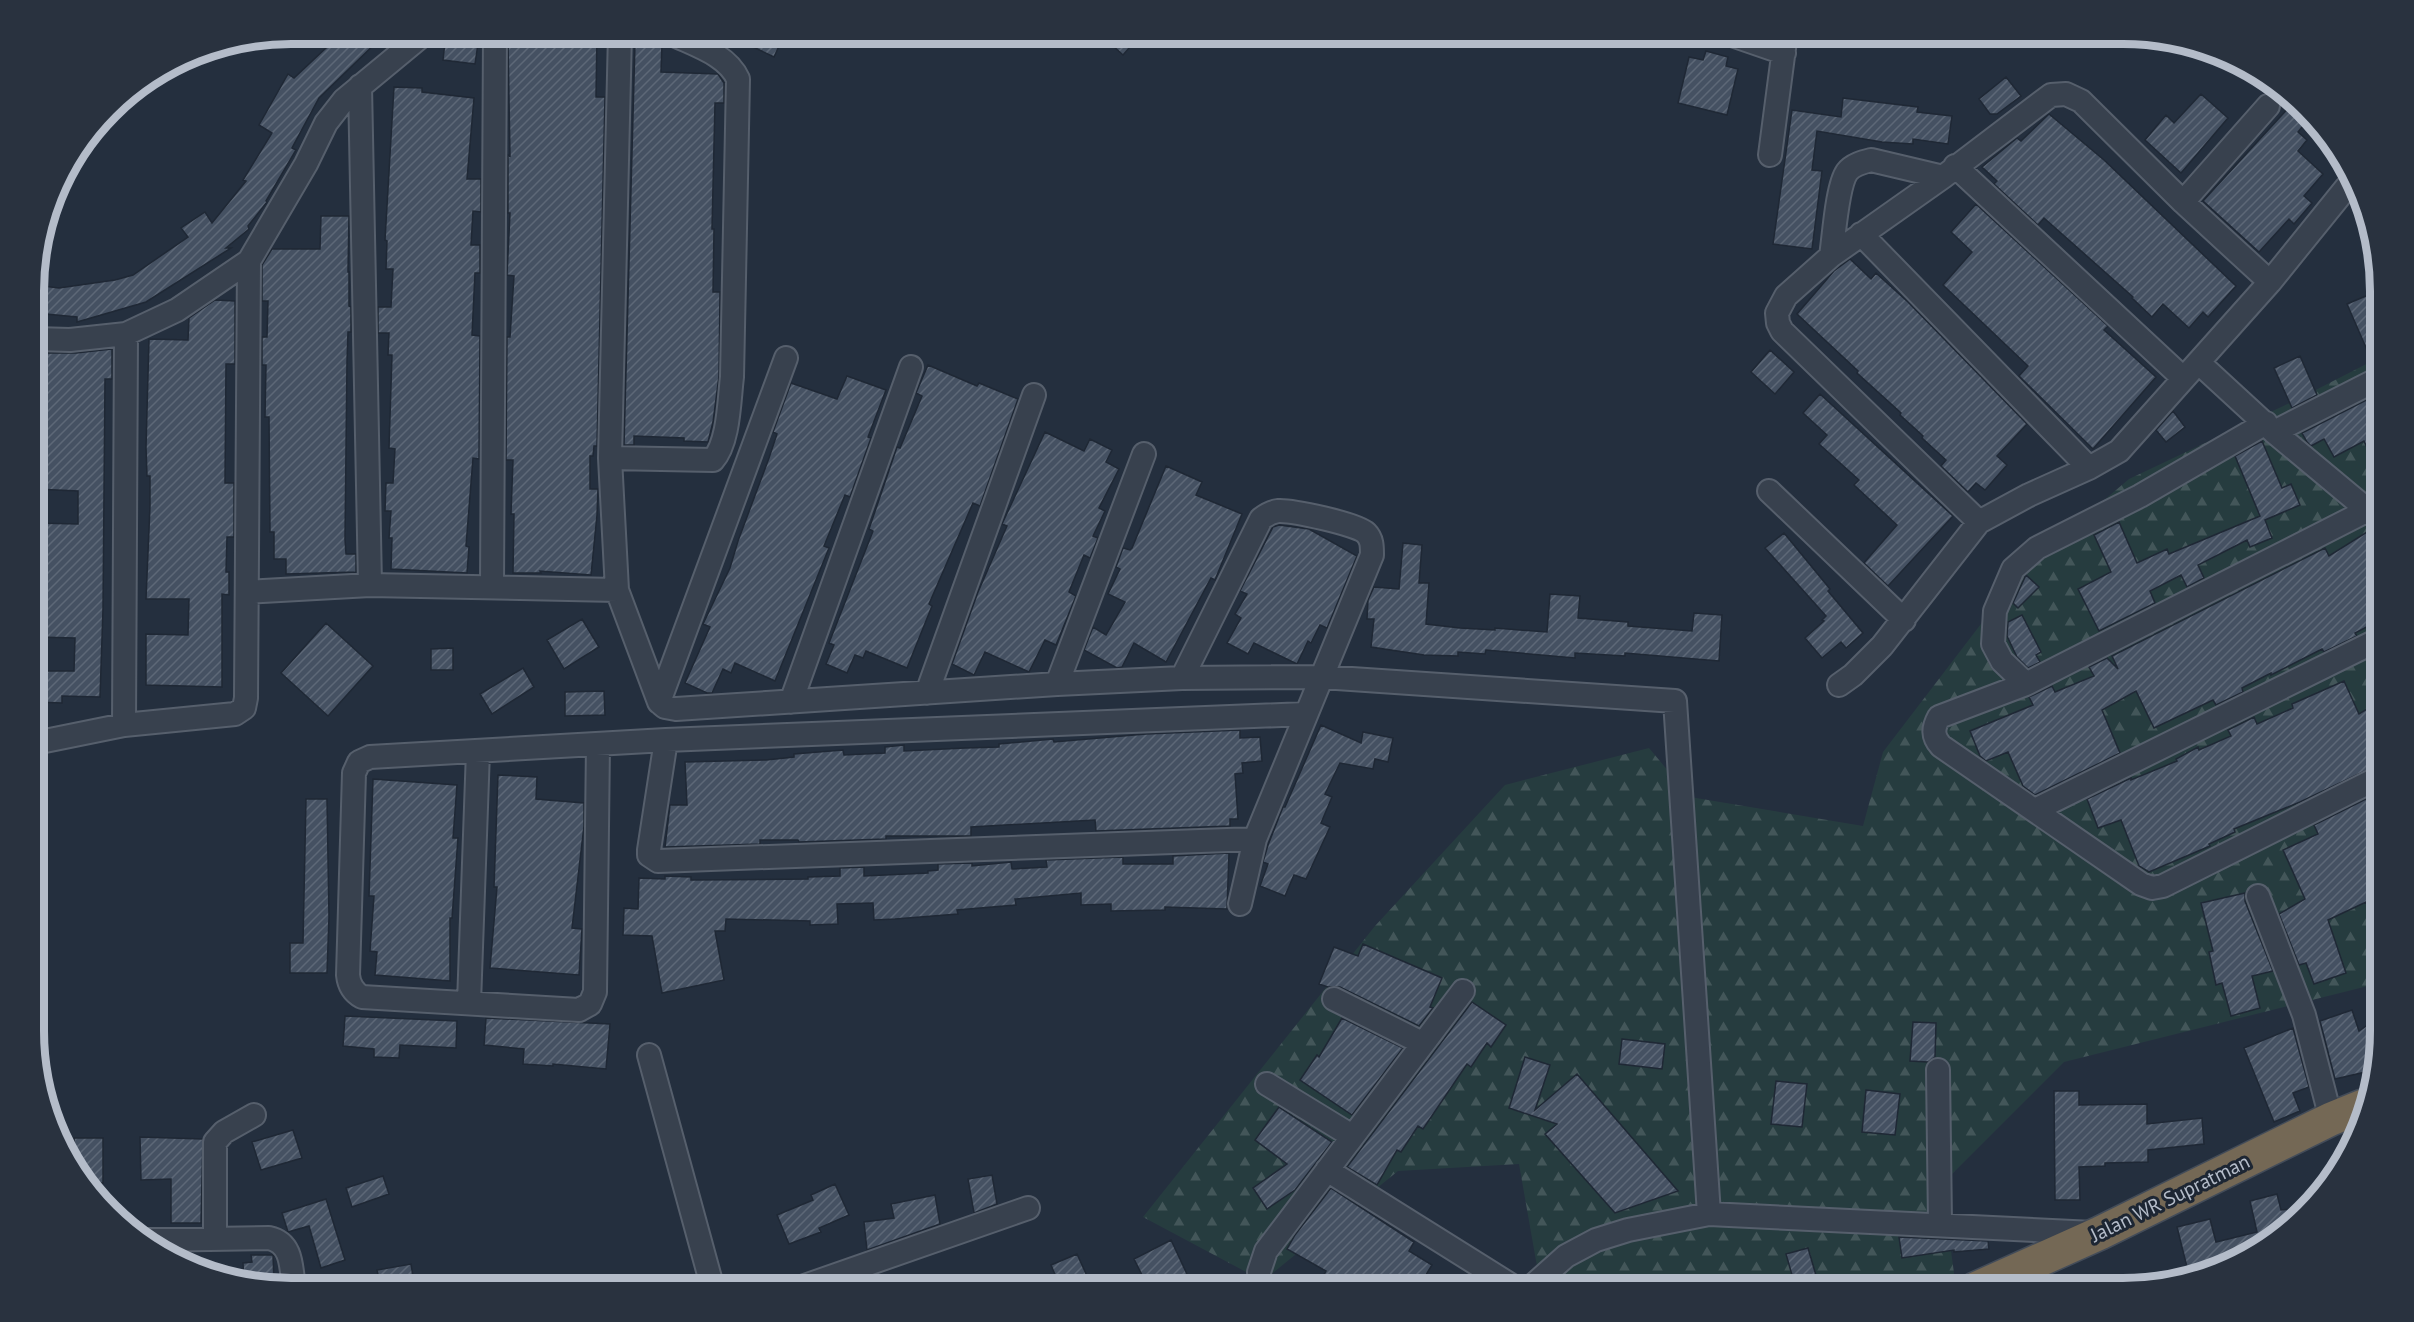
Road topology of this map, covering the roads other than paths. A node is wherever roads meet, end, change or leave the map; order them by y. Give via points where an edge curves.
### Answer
1 (412, 44) edge
2 (495, 44) edge
3 (620, 44) edge
4 (692, 44) edge
5 (1785, 44) edge
6 (360, 86) junction
7 (2268, 106) dead end
8 (1770, 155) dead end
9 (1949, 171) junction
10 (2346, 188) dead end
11 (2183, 202) junction
12 (1861, 234) junction
13 (1831, 256) junction
14 (249, 261) junction
15 (2270, 282) junction
16 (126, 334) junction
17 (44, 339) edge
18 (786, 358) dead end
19 (911, 367) dead end
20 (2206, 378) junction
21 (2370, 382) edge
22 (1034, 395) dead end
23 (2270, 427) junction
24 (1144, 454) dead end
25 (610, 458) junction
26 (2089, 468) junction
27 (1769, 491) dead end
28 (2370, 507) edge
29 (2370, 515) edge
30 (1979, 522) junction
31 (370, 585) junction
32 (492, 587) junction
33 (616, 590) junction
34 (247, 592) junction
35 (1904, 620) junction
36 (2370, 644) edge
37 (1182, 678) junction
38 (1057, 684) junction
39 (2026, 684) junction
40 (1839, 685) dead end
41 (927, 693) junction
42 (1313, 698) junction
43 (659, 702) junction
44 (791, 702) junction
45 (124, 725) junction
46 (666, 740) junction
47 (44, 741) edge
48 (598, 744) junction
49 (478, 751) junction
50 (2370, 782) edge
51 (2035, 810) junction
52 (1255, 839) junction
53 (2258, 896) dead end
54 (1240, 904) dead end
55 (1463, 992) dead end
56 (1334, 999) dead end
57 (469, 1003) junction
58 (1422, 1043) junction
59 (649, 1055) dead end
60 (1938, 1070) dead end
61 (1267, 1084) dead end
62 (2358, 1108) edge
63 (254, 1115) dead end
64 (2331, 1119) junction
65 (1352, 1136) junction
66 (1327, 1170) junction
67 (1028, 1208) dead end
68 (1709, 1214) junction
69 (1940, 1224) junction
70 (2100, 1233) junction
71 (215, 1239) junction
72 (158, 1240) edge
73 (293, 1279) edge
74 (710, 1279) edge
75 (825, 1279) edge
76 (1259, 1279) edge
77 (1501, 1279) edge
78 (1540, 1279) edge
79 (1995, 1279) edge

1 - 6 street
2 - 32 street
3 - 25 street
4 - 25 street via 723,59 738,79 728,412 720,449 713,460
5 - 8 street
6 - 14 street via 326,123
6 - 31 street
7 - 11 street
9 - 11 street via 2051,95 2066,93 2081,101
9 - 12 street
9 - 13 street via 1871,160 1847,171
9 - 20 street
10 - 15 street
11 - 15 street
12 - 13 street
12 - 26 street
13 - 30 street via 1786,296 1777,313 1782,331
14 - 16 street via 177,310
14 - 34 street
15 - 20 street
16 - 17 street
16 - 45 street
18 - 43 street
19 - 44 street
20 - 23 street
20 - 26 street via 2119,451
21 - 23 street
22 - 41 street
23 - 28 street
23 - 39 street via 2037,548 2013,569 1995,611 1994,644 2002,661
24 - 38 street
25 - 33 street
26 - 30 street
27 - 35 street
29 - 39 street
30 - 35 street
31 - 32 street
31 - 34 street
32 - 33 street
33 - 43 street
34 - 45 street via 244,708 235,714
35 - 40 street
36 - 51 street
37 - 38 street
37 - 42 street
37 - 42 street via 1261,519 1279,511 1306,514 1359,528 1371,540 1372,555
38 - 41 street
39 - 51 street via 1939,717 1934,732 1941,746
41 - 44 street
42 - 46 street
42 - 52 street
42 - 68 street via 1675,701
43 - 44 street via 670,709
45 - 47 street
46 - 48 street
46 - 52 street via 649,850 649,855 658,861
48 - 49 street
48 - 57 street via 596,992 590,1004 579,1010
49 - 57 street
49 - 57 street via 370,757 359,762 354,773 349,984 362,997
50 - 51 street via 2158,888 2141,884
52 - 54 street
53 - 64 street via 2304,1015
55 - 58 street
56 - 58 street
58 - 65 street
59 - 74 street
60 - 69 street
61 - 65 street
62 - 64 highway, Jalan WR Supratman
63 - 71 street via 224,1132 215,1142
64 - 70 highway, Jalan WR Supratman
65 - 66 street
66 - 76 street via 1266,1251
66 - 77 street
67 - 75 street
68 - 69 street
68 - 78 street via 1596,1240 1566,1256
69 - 70 street
70 - 79 highway, Jalan WR Supratman
71 - 72 street
71 - 73 street via 278,1240 290,1256

